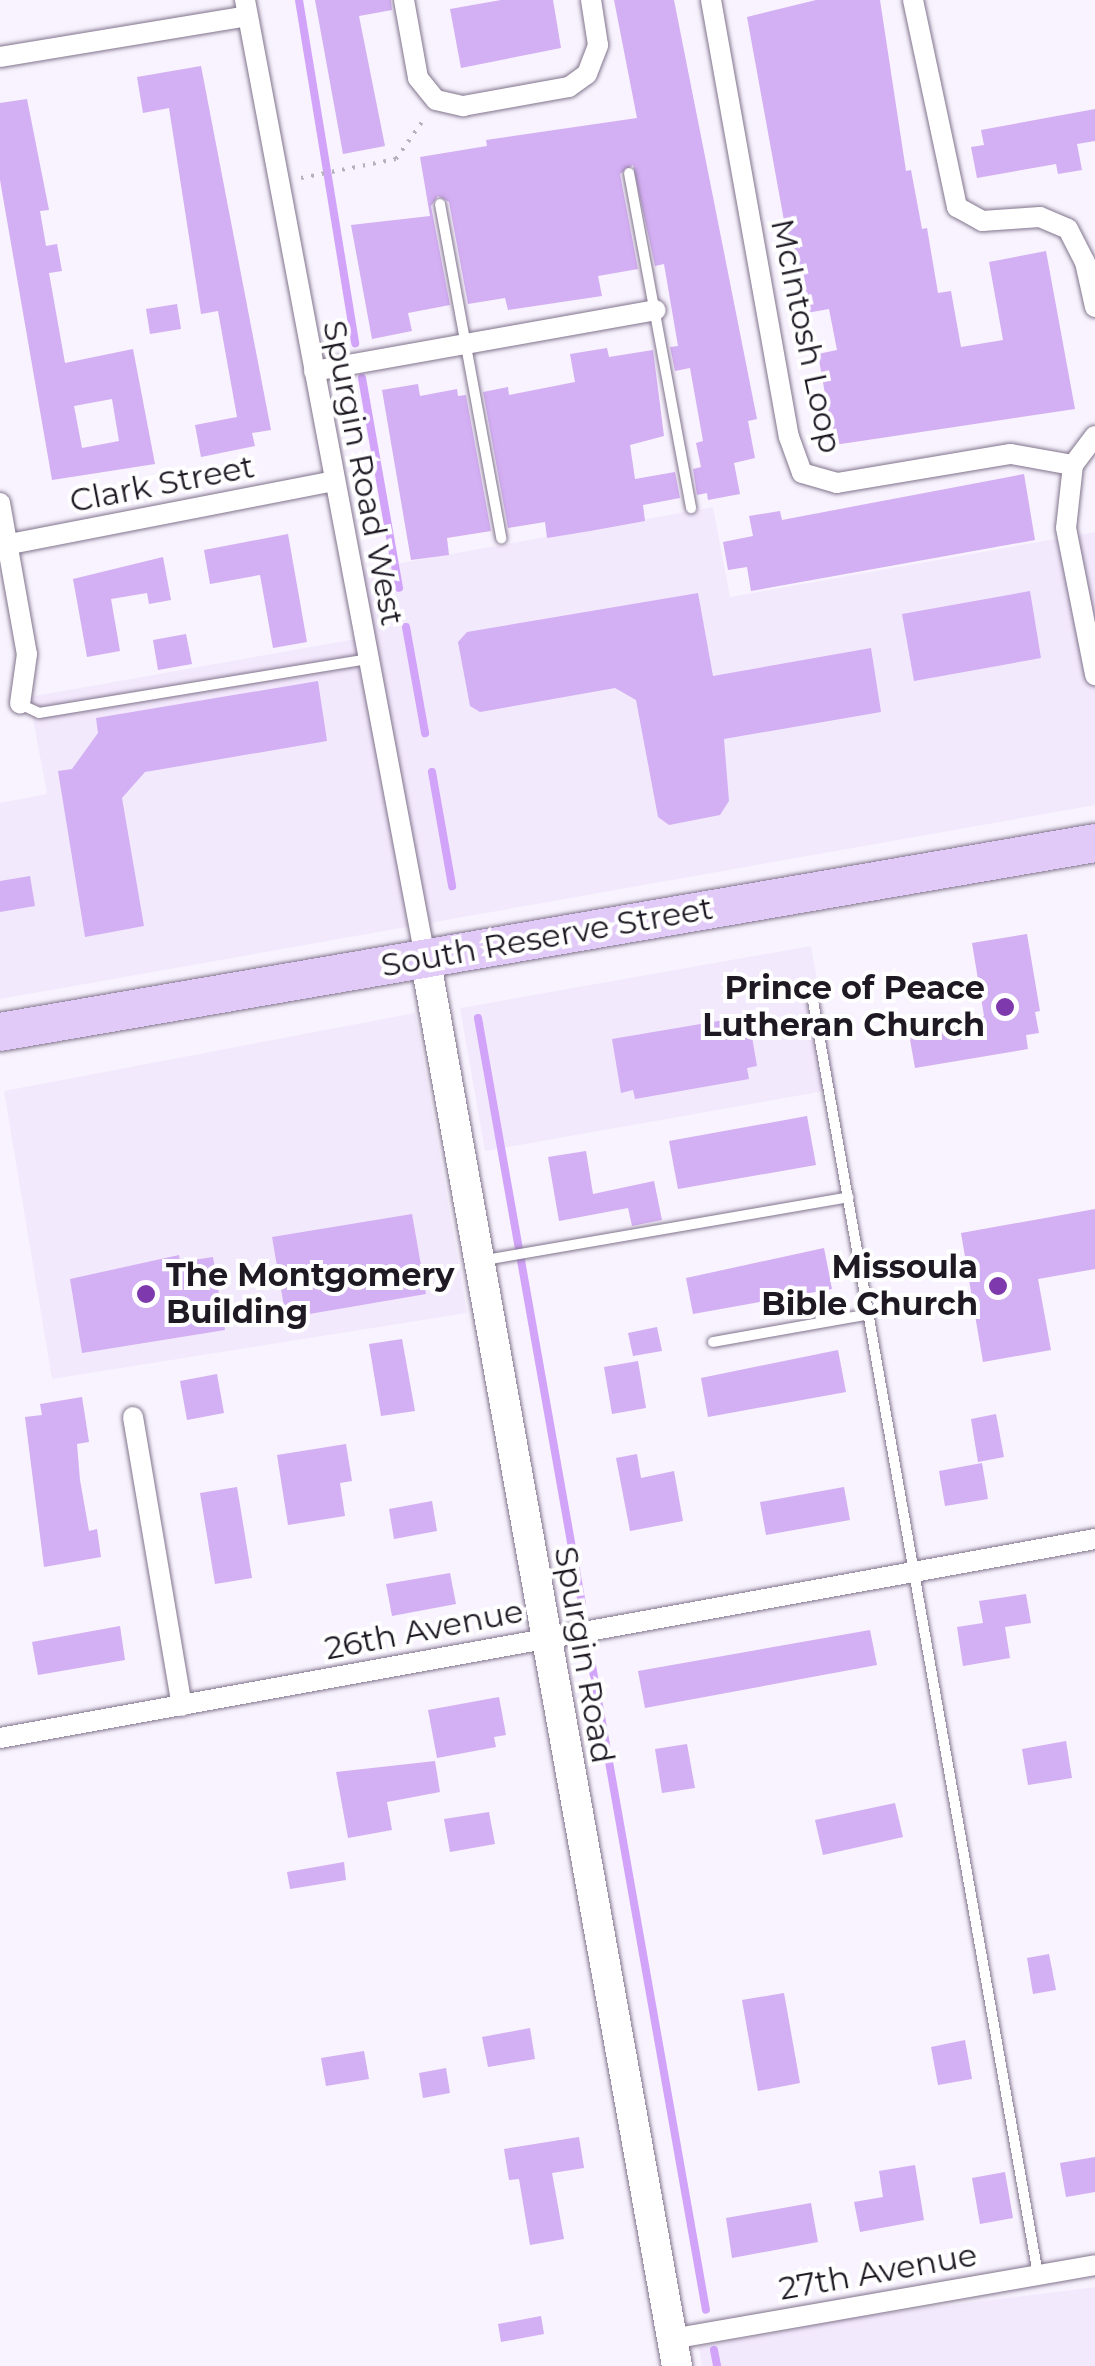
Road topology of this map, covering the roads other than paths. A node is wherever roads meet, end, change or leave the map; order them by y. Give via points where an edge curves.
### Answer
1 (404, 0) edge
2 (591, 0) edge
3 (710, 0) edge
4 (912, 0) edge
5 (246, 8) edge
6 (0, 57) edge
7 (629, 173) dead end
8 (440, 204) dead end
9 (1095, 307) edge
10 (656, 310) junction
11 (465, 344) junction
12 (314, 371) junction
13 (1095, 436) edge
14 (1073, 465) junction
15 (335, 481) junction
16 (0, 503) edge
17 (691, 508) dead end
18 (501, 538) dead end
19 (4, 545) edge
20 (368, 659) junction
21 (1095, 675) edge
22 (20, 704) joint
23 (1095, 843) edge
24 (424, 957) junction
25 (813, 1000) dead end
26 (0, 1032) edge
27 (849, 1197) junction
28 (478, 1261) junction
29 (870, 1314) junction
30 (713, 1342) dead end
31 (132, 1417) dead end
32 (1095, 1540) edge
33 (914, 1569) junction
34 (545, 1638) junction
35 (182, 1706) junction
36 (0, 1738) edge
37 (1095, 2265) edge
38 (1038, 2274) junction
39 (675, 2352) edge

1 - 2 street via 418,78 436,100 463,106 569,87 586,74 598,46
3 - 14 street, McIntosh Loop via 802,473 836,483 1011,454
4 - 9 street via 957,207 982,221 1040,217 1068,229
5 - 6 street
5 - 12 street, Spurgin Road West
7 - 10 lane
8 - 11 lane
10 - 11 street
10 - 17 lane
11 - 12 street
11 - 18 lane
12 - 15 street, Spurgin Road West
13 - 14 street
14 - 21 street via 1066,528
15 - 19 street, Clark Street
15 - 20 street, Spurgin Road West
16 - 19 street
19 - 22 street via 27,654
20 - 22 lane via 39,713
20 - 24 street, Spurgin Road West
23 - 24 highway, South Reserve Street
24 - 26 highway, South Reserve Street
24 - 28 street, Spurgin Road
25 - 27 lane
27 - 28 lane
27 - 29 lane
28 - 34 street, Spurgin Road
29 - 30 lane
29 - 33 lane
31 - 35 street
32 - 33 street, 26th Avenue
33 - 34 street, 26th Avenue
33 - 38 lane
34 - 35 street, 26th Avenue
34 - 39 street, Spurgin Road
35 - 36 street, 26th Avenue
37 - 38 street, 27th Avenue
38 - 39 street, 27th Avenue

